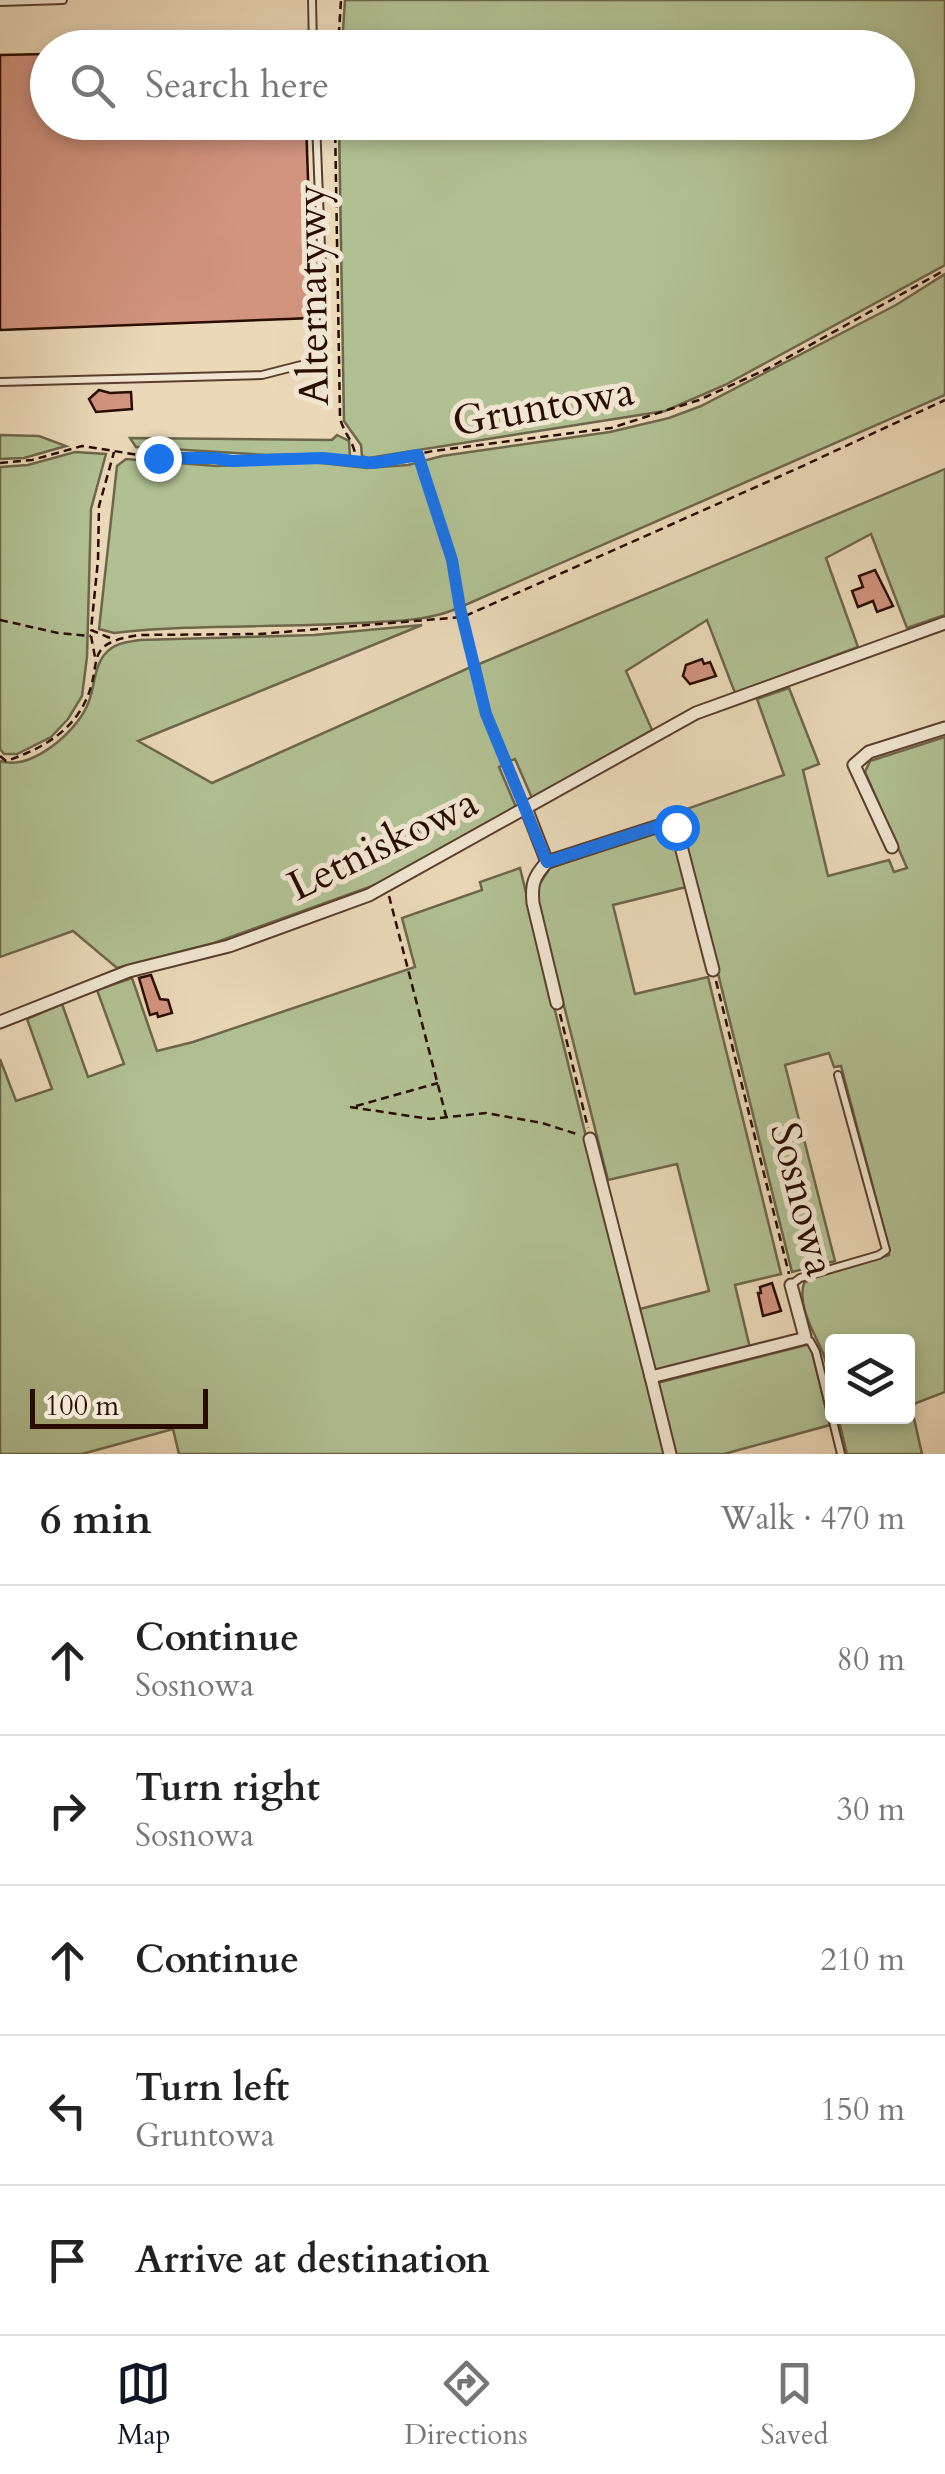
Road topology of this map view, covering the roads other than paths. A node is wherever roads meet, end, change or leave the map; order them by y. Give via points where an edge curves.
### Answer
1 (63, 0) edge
2 (312, 0) edge
3 (0, 2) edge
4 (313, 30) edge
5 (317, 140) edge
6 (0, 382) edge
7 (945, 622) edge
8 (945, 728) edge
9 (526, 808) junction
10 (892, 848) dead end
11 (547, 862) junction
12 (713, 970) road end
13 (557, 1003) road end
14 (0, 1022) edge
15 (838, 1076) dead end
16 (590, 1139) road end
17 (791, 1285) joint
18 (802, 1339) junction
19 (651, 1377) junction
20 (670, 1454) edge
21 (842, 1454) edge

1 - 3 lane
2 - 4 lane
5 - 6 lane via 322,354 262,375
7 - 9 street, Letniskowa via 696,713
8 - 10 street via 869,752 854,765
9 - 11 street
9 - 14 street, Letniskowa via 386,887 229,946 129,970
11 - 12 street via 671,823
11 - 13 street via 532,886
15 - 17 lane via 886,1250
16 - 19 street
17 - 18 street, Sosnowa
18 - 19 street, Sosnowa
18 - 21 lane via 816,1352
19 - 20 street

